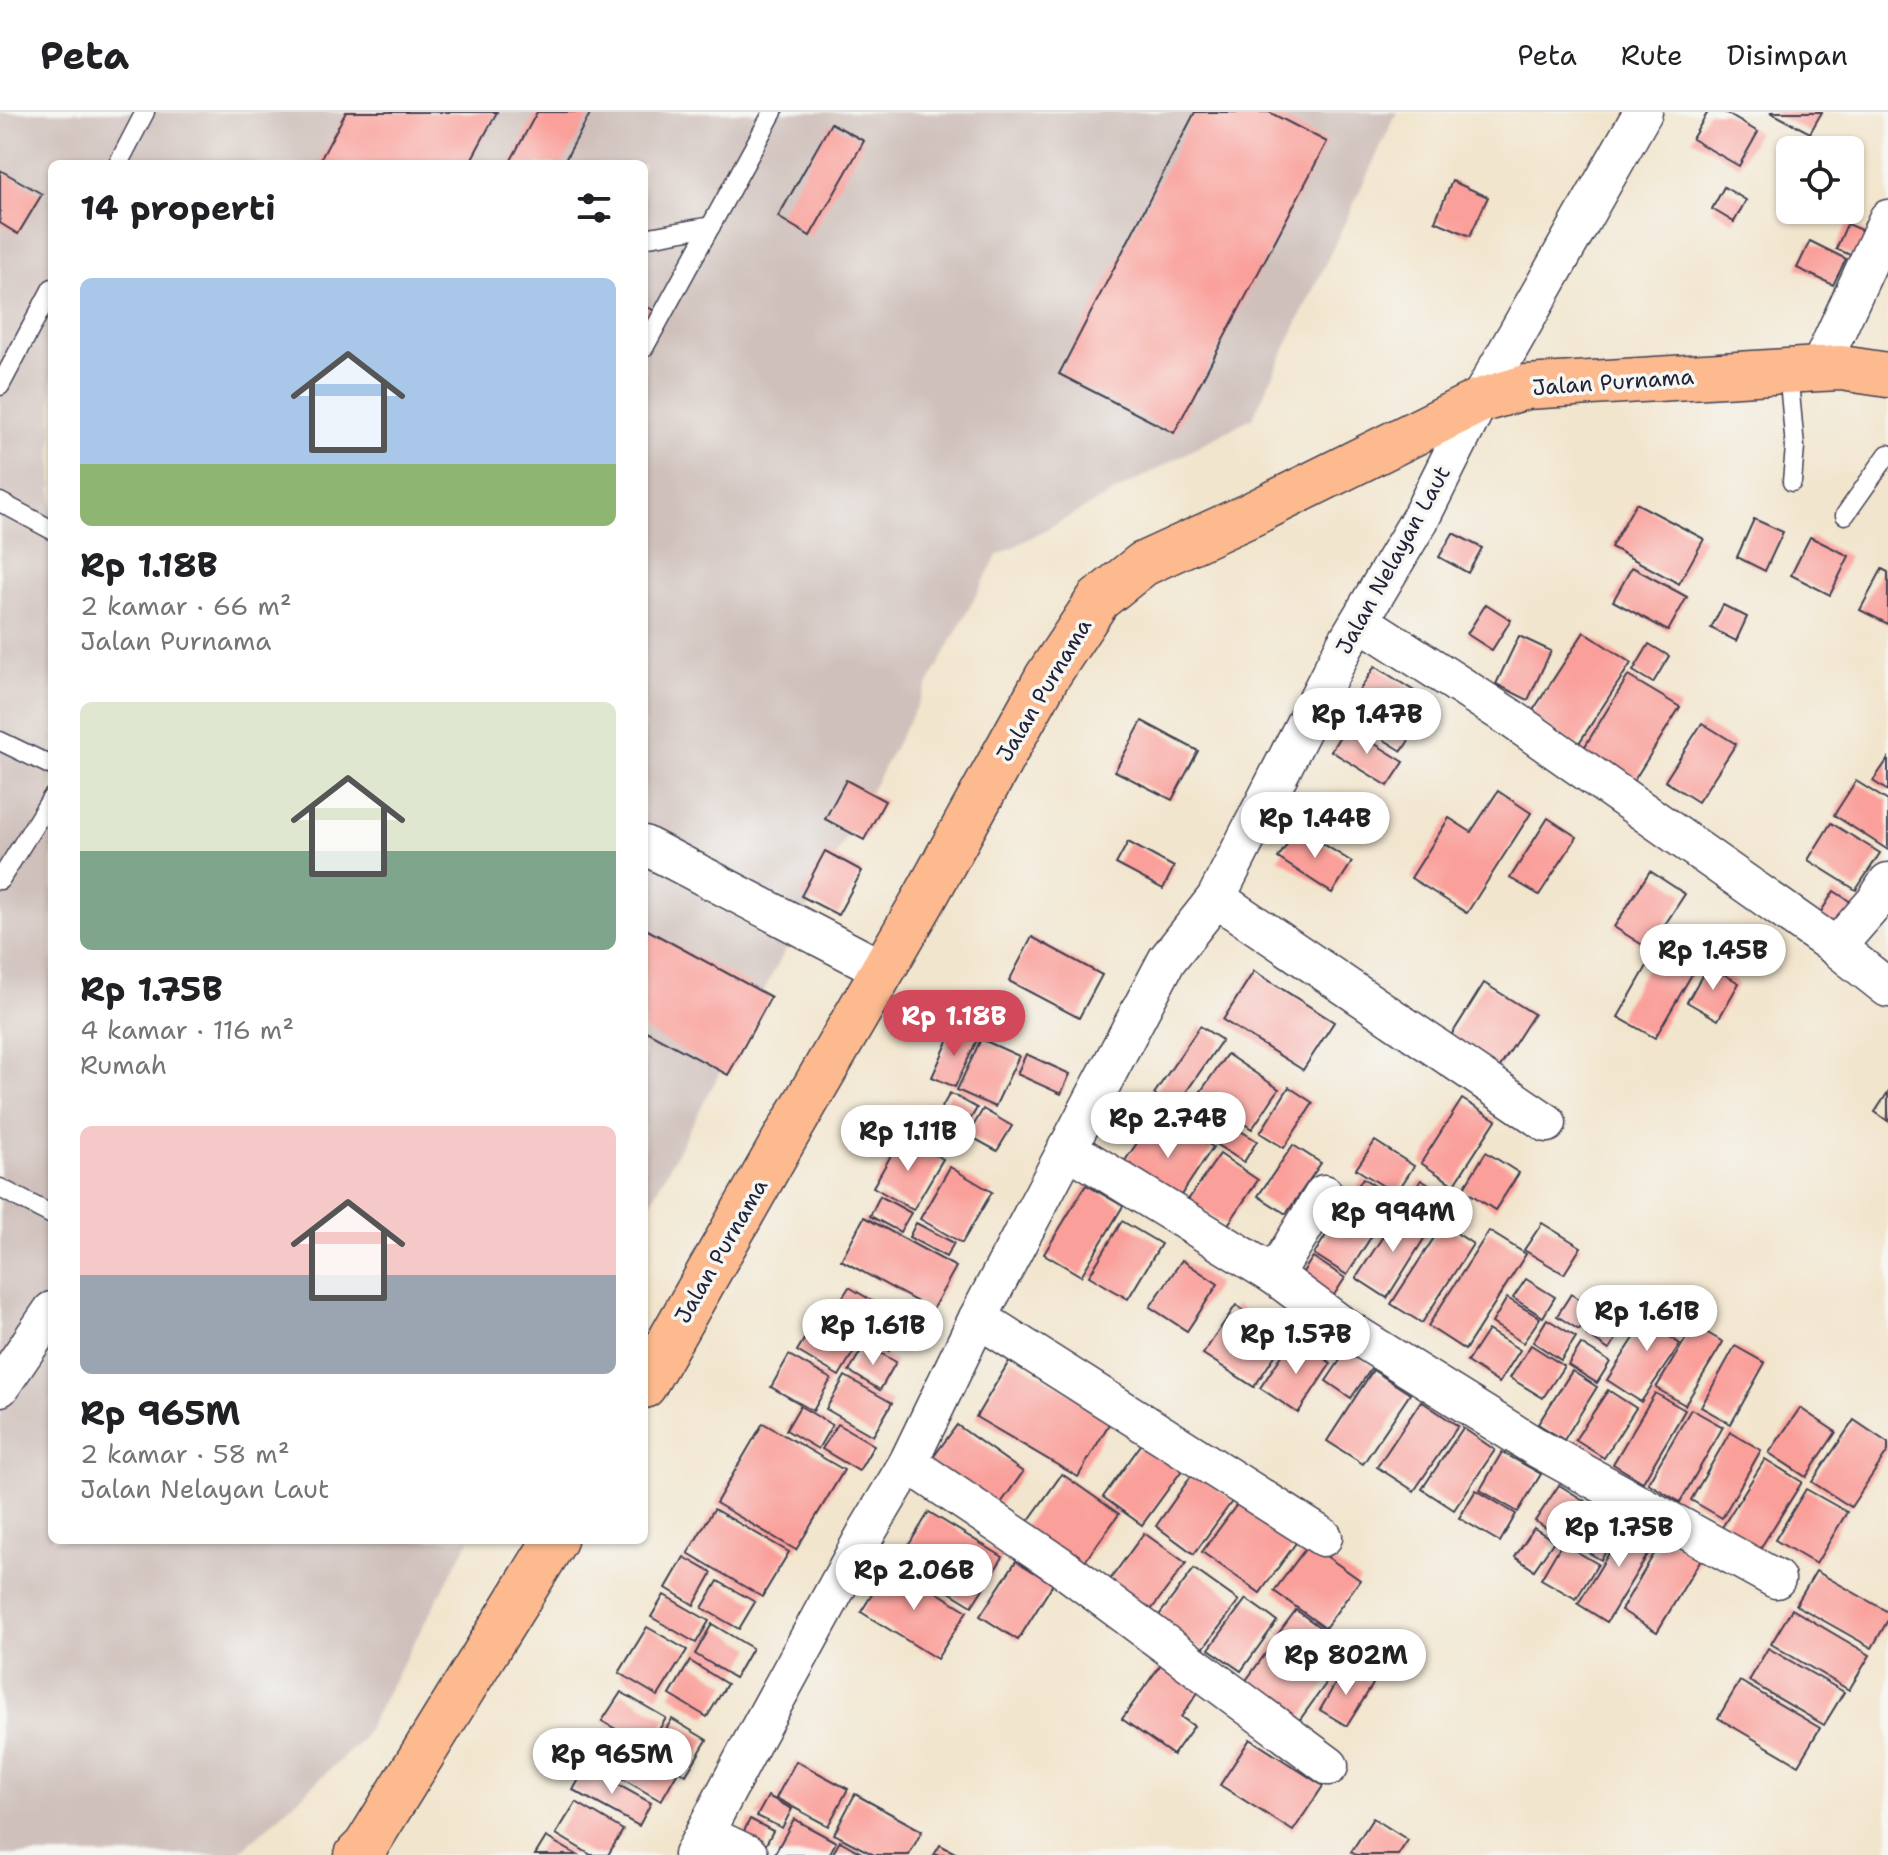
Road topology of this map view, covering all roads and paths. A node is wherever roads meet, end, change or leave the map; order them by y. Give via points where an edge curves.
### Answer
1 (145, 112) edge
2 (773, 112) edge
3 (1643, 112) edge
4 (120, 160) edge
5 (1888, 219) edge
6 (711, 226) junction
7 (648, 237) edge
8 (48, 296) edge
9 (648, 341) edge
10 (1803, 370) junction
11 (1888, 375) edge
12 (0, 386) edge
13 (1479, 401) junction
14 (1888, 454) edge
15 (1792, 482) dead end
16 (0, 502) edge
17 (1845, 515) dead end
18 (48, 528) edge
19 (1360, 621) junction
20 (0, 741) edge
21 (48, 764) edge
22 (48, 803) edge
23 (648, 847) edge
24 (0, 880) edge
25 (1888, 882) edge
26 (1216, 898) junction
27 (1836, 947) junction
28 (883, 970) junction
29 (1888, 988) edge
30 (1547, 1123) dead end
31 (1067, 1148) junction
32 (0, 1188) edge
33 (1324, 1194) dead end
34 (48, 1213) edge
35 (1274, 1275) junction
36 (48, 1317) edge
37 (978, 1318) junction
38 (648, 1379) edge
39 (0, 1387) edge
40 (908, 1463) junction
41 (1323, 1537) dead end
42 (553, 1544) edge
43 (1776, 1579) dead end
44 (1329, 1766) dead end
45 (699, 1845) edge
46 (357, 1855) edge
47 (749, 1855) edge

1 - 4 lane
2 - 6 lane
3 - 13 street, Jalan Nelayan Laut
5 - 10 street
6 - 7 lane
6 - 9 lane
8 - 12 lane
10 - 11 main road, Jalan Purnama via 1841,368
10 - 13 main road, Jalan Purnama via 1526,387
10 - 15 lane
13 - 19 street, Jalan Nelayan Laut via 1420,519
13 - 28 main road, Jalan Purnama via 1143,564 1098,600 1047,677
14 - 17 lane
16 - 18 lane
19 - 26 street, Jalan Nelayan Laut
19 - 27 street via 1509,717
20 - 21 lane
22 - 24 lane
23 - 28 street
25 - 27 street
26 - 30 street
26 - 31 street, Jalan Nelayan Laut via 1167,960
27 - 29 street
28 - 38 main road, Jalan Purnama
31 - 35 street
31 - 37 street, Jalan Nelayan Laut
32 - 34 lane
33 - 35 street
35 - 43 street via 1348,1330 1539,1449
36 - 39 street
37 - 40 street, Jalan Nelayan Laut
37 - 41 street
40 - 44 street via 1059,1565
40 - 45 street, Jalan Nelayan Laut
42 - 46 main road
45 - 47 street

